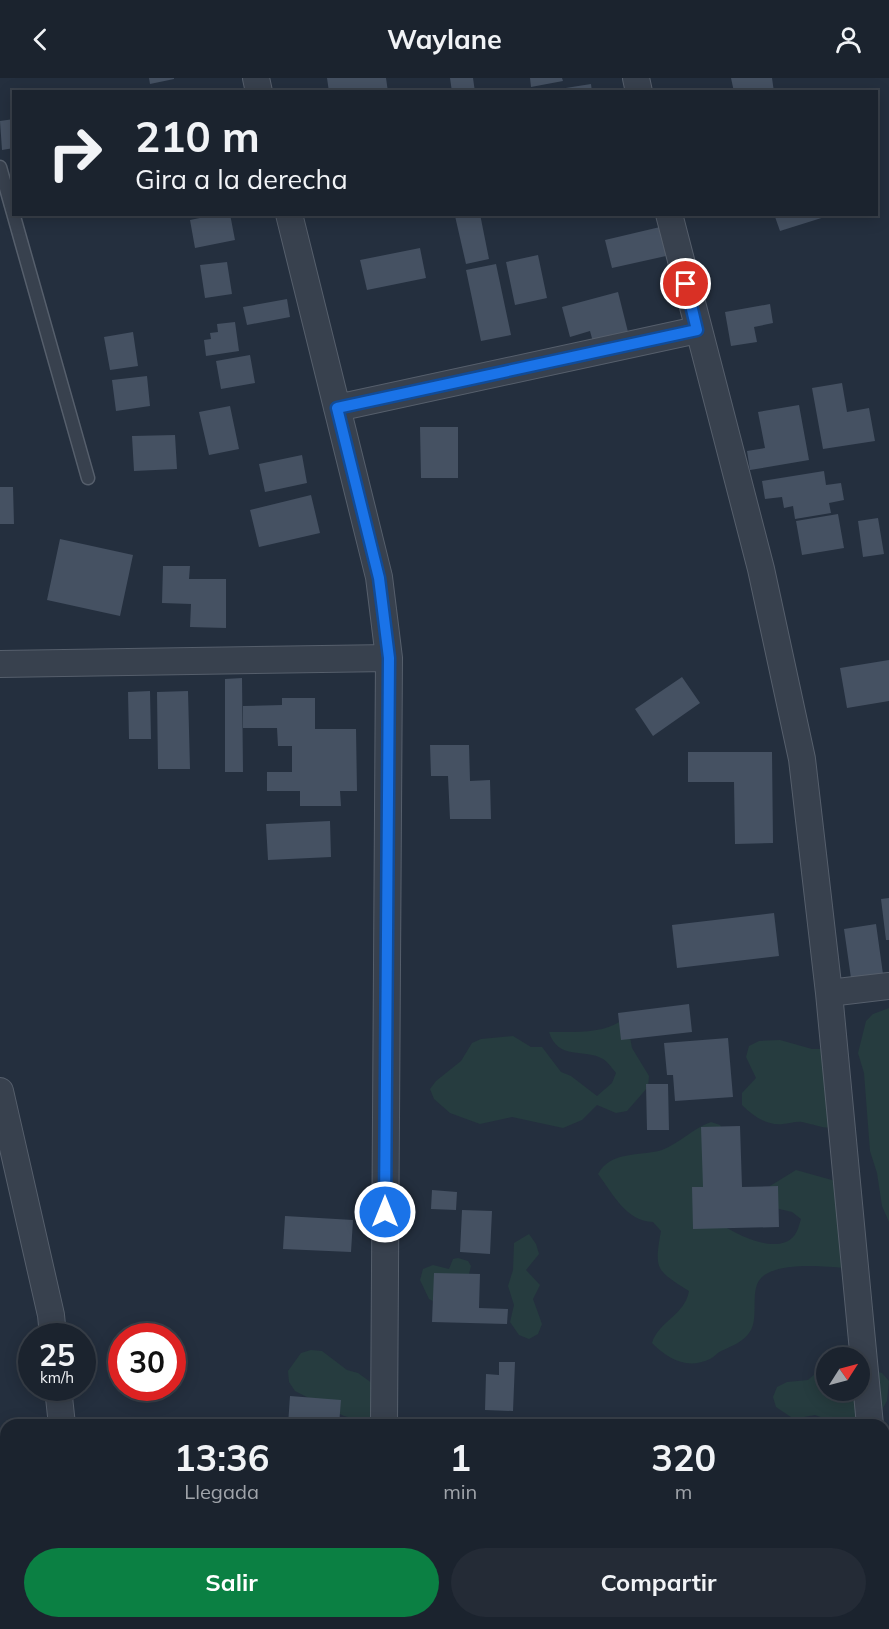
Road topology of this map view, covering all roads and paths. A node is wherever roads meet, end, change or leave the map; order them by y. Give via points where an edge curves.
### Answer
1 (0, 167) edge
2 (12, 209) edge
3 (14, 216) edge
4 (290, 216) edge
5 (669, 216) edge
6 (697, 330) junction
7 (337, 408) junction
8 (88, 478) dead end
9 (389, 658) junction
10 (0, 664) edge
11 (889, 986) edge
12 (829, 993) junction
13 (0, 1091) edge
14 (52, 1323) edge
15 (59, 1401) edge
16 (61, 1419) edge
17 (384, 1419) edge
18 (869, 1419) edge

1 - 2 lane
3 - 8 lane
4 - 7 street
5 - 6 street
6 - 7 street
6 - 12 street via 761,569 802,759
7 - 9 street via 379,578
9 - 10 street
9 - 17 street
11 - 12 street
12 - 18 street
13 - 14 street
15 - 16 street

